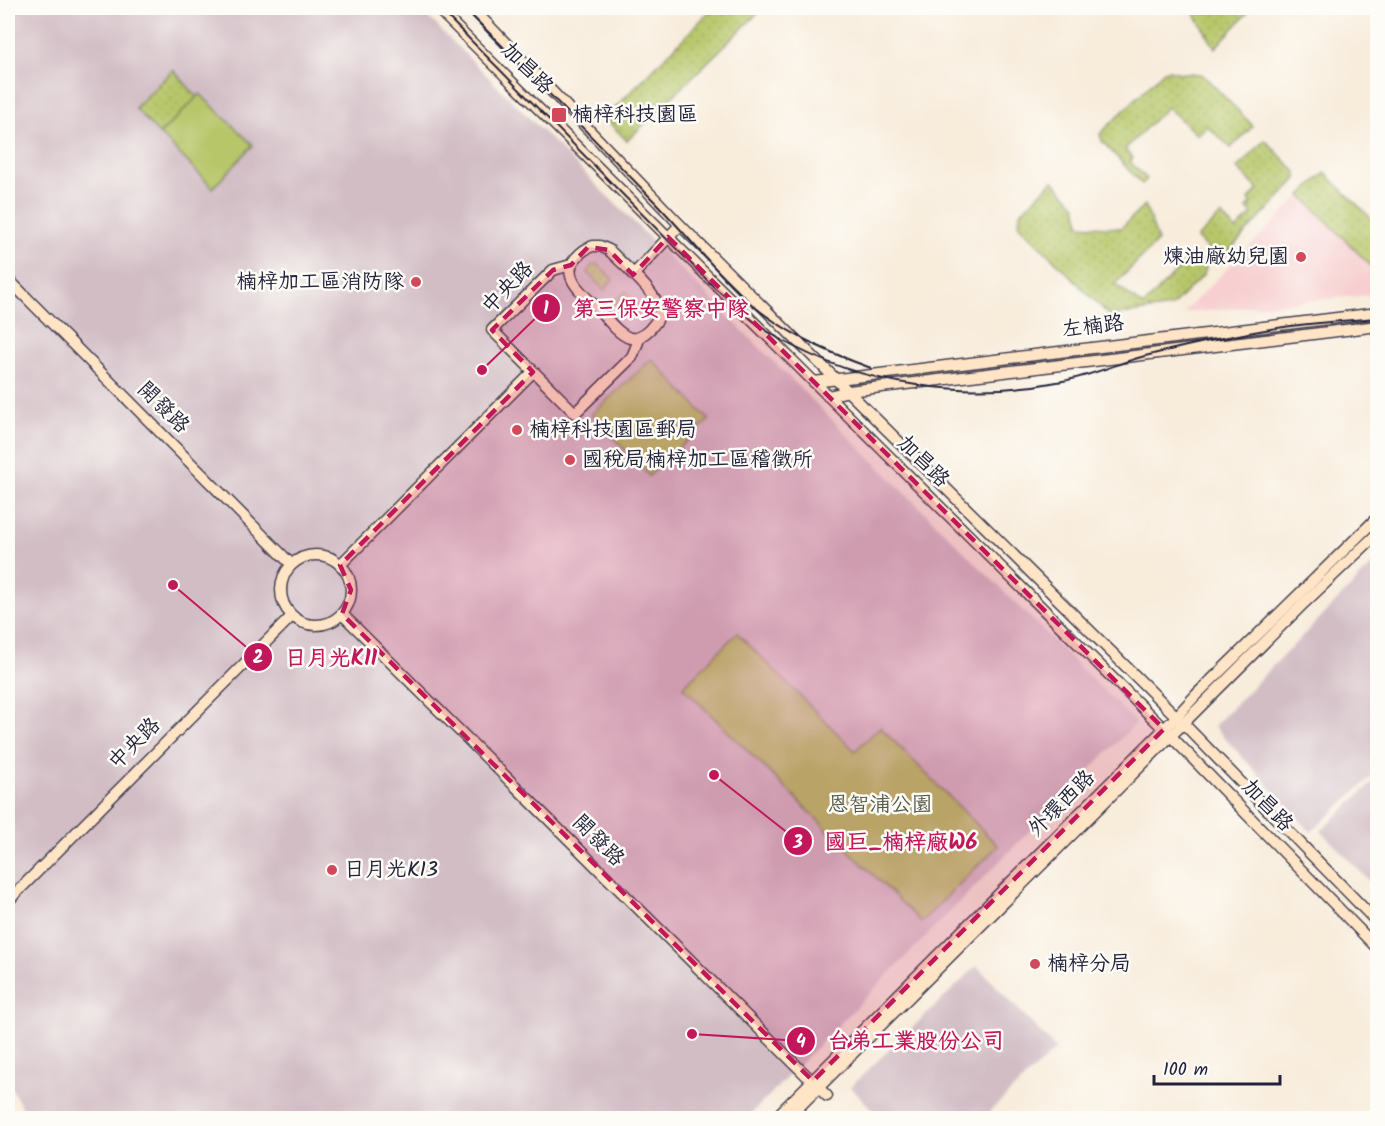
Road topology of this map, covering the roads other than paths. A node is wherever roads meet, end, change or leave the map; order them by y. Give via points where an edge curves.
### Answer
1 (437, 8) edge
2 (472, 8) edge
3 (680, 225) junction
4 (668, 237) junction
5 (571, 265) junction
6 (633, 275) junction
7 (8, 279) edge
8 (1377, 313) edge
9 (1377, 326) edge
10 (640, 337) junction
11 (533, 372) junction
12 (836, 378) junction
13 (814, 382) junction
14 (849, 391) junction
15 (828, 396) junction
16 (1377, 517) edge
17 (1377, 533) edge
18 (291, 564) junction
19 (340, 565) junction
20 (342, 614) junction
21 (292, 616) junction
22 (1180, 720) junction
23 (1167, 732) junction
24 (8, 901) edge
25 (1377, 923) edge
26 (1377, 949) edge
27 (820, 1088) junction
28 (775, 1119) edge
29 (788, 1119) edge

1 - 4 street, 加昌路
2 - 3 street, 加昌路
3 - 4 street
3 - 12 street, 加昌路
4 - 6 street
4 - 13 street, 加昌路
5 - 6 street via 582,251 600,246
5 - 10 street via 573,282 617,330 629,338
5 - 11 street, 中央路 via 553,270 492,330
6 - 10 street via 657,302 659,314
7 - 18 street, 開發路
8 - 12 street, 左楠路
9 - 14 street, 左楠路
10 - 11 street, 中央路 via 632,357 575,413
11 - 19 street
12 - 13 street, 左楠路
12 - 14 street, 加昌路
13 - 15 street, 加昌路
14 - 15 street, 左楠路
14 - 22 street, 加昌路
15 - 23 street, 加昌路
16 - 22 street, 外環西路 via 1196,695
17 - 22 street, 外環西路
18 - 19 street via 320,555
18 - 21 street via 281,588 282,599
19 - 20 street via 351,590
20 - 21 street via 320,625 305,624
20 - 27 street, 開發路
21 - 24 street, 中央路
22 - 23 street, 外環西路
22 - 25 street, 加昌路
23 - 26 street, 加昌路
23 - 27 street, 外環西路
27 - 28 street, 外環西路
27 - 29 street, 外環西路

